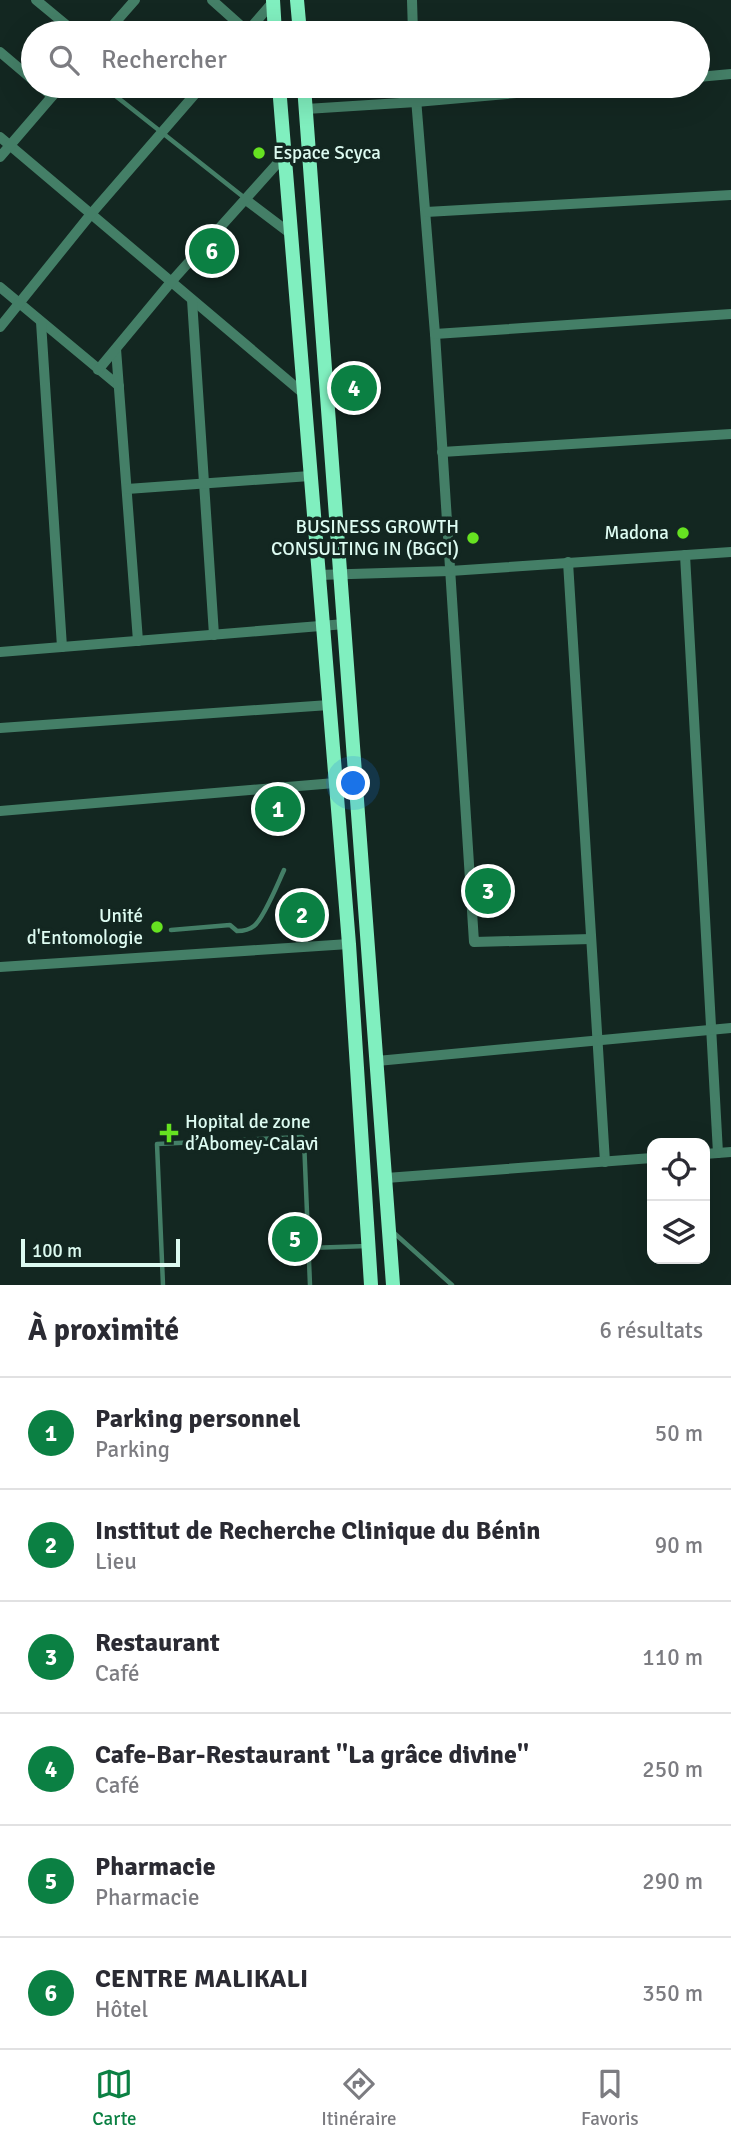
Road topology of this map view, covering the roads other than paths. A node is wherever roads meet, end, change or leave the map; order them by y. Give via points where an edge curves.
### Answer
1 (36, 0) edge
2 (212, 0) edge
3 (297, 0) edge
4 (412, 0) edge
5 (130, 1) edge
6 (273, 1) edge
7 (61, 21) edge
8 (115, 21) edge
9 (235, 21) edge
10 (257, 21) edge
11 (274, 21) edge
12 (299, 21) edge
13 (413, 21) edge
14 (0, 52) edge
15 (21, 70) edge
16 (731, 74) edge
17 (710, 76) edge
18 (50, 98) edge
19 (118, 98) edge
20 (192, 98) edge
21 (280, 98) edge
22 (305, 98) edge
23 (416, 98) edge
24 (452, 98) edge
25 (416, 102) junction
26 (306, 109) junction
27 (163, 133) junction
28 (0, 138) edge
29 (10, 146) junction
30 (284, 156) junction
31 (0, 157) edge
32 (731, 195) edge
33 (246, 200) junction
34 (426, 212) junction
35 (91, 214) junction
36 (291, 234) junction
37 (171, 282) junction
38 (0, 287) edge
39 (192, 300) junction
40 (20, 303) junction
41 (731, 314) edge
42 (41, 322) junction
43 (0, 327) edge
44 (435, 334) junction
45 (117, 349) junction
46 (98, 370) junction
47 (119, 387) junction
48 (304, 394) junction
49 (731, 433) edge
50 (442, 452) junction
51 (310, 476) junction
52 (203, 484) junction
53 (127, 489) junction
54 (731, 552) edge
55 (685, 555) junction
56 (568, 562) junction
57 (450, 570) junction
58 (341, 574) junction
59 (318, 575) junction
60 (345, 624) junction
61 (323, 626) junction
62 (214, 635) junction
63 (138, 641) junction
64 (62, 647) junction
65 (0, 652) edge
66 (329, 705) junction
67 (0, 728) edge
68 (335, 783) junction
69 (0, 811) edge
70 (285, 870) dead end
71 (171, 930) dead end
72 (591, 939) junction
73 (349, 944) junction
74 (0, 967) edge
75 (731, 1028) edge
76 (711, 1031) junction
77 (598, 1041) junction
78 (377, 1061) junction
79 (731, 1152) edge
80 (718, 1153) junction
81 (710, 1154) edge
82 (647, 1158) edge
83 (606, 1162) junction
84 (386, 1178) junction
85 (389, 1229) junction
86 (368, 1238) junction
87 (308, 1248) junction
88 (163, 1285) edge
89 (310, 1285) edge
90 (371, 1285) edge
91 (393, 1285) edge
92 (452, 1285) edge

1 - 7 street
2 - 9 street
3 - 12 street
4 - 13 street
5 - 8 street
6 - 10 street
6 - 11 street
14 - 15 street
16 - 17 street
18 - 29 street
19 - 27 lane
20 - 27 street
21 - 30 street
22 - 26 street
23 - 25 street
24 - 25 street
25 - 26 street
25 - 34 street
26 - 58 street
27 - 33 lane
27 - 35 street
28 - 29 street
29 - 31 street
29 - 35 street
30 - 33 street
30 - 36 street
32 - 34 street
33 - 36 street
33 - 37 street
34 - 44 street
35 - 37 street
35 - 40 street
36 - 48 street
37 - 39 street
37 - 45 street
38 - 40 street
39 - 48 street
39 - 52 street
40 - 42 street
40 - 43 street
41 - 44 street
42 - 46 street
42 - 64 street
44 - 50 street
45 - 46 street
45 - 47 street
46 - 47 street
47 - 53 street
48 - 51 street
49 - 50 street
50 - 57 street
51 - 52 street
51 - 59 street
52 - 53 street
52 - 62 street
53 - 63 street
54 - 55 street
55 - 56 street
55 - 76 street
56 - 57 street
56 - 72 street
57 - 58 street
57 - 72 street via 474,942
58 - 59 street
58 - 60 street
59 - 61 street
60 - 61 street
60 - 78 street
61 - 62 street
61 - 66 street
62 - 63 street
63 - 64 street
64 - 65 street
66 - 67 street
66 - 68 street
68 - 69 street
68 - 73 street
70 - 71 lane via 260,918 246,931 230,925
72 - 77 street
73 - 74 street
73 - 86 street
75 - 76 street
76 - 77 street
76 - 80 street
77 - 78 street
77 - 83 street
78 - 84 street
79 - 80 street
80 - 81 street
82 - 83 street
83 - 84 street
84 - 85 street
85 - 86 lane
85 - 91 street
85 - 92 lane
86 - 87 lane
86 - 90 street
87 - 88 lane via 304,1138 159,1143
87 - 89 lane

